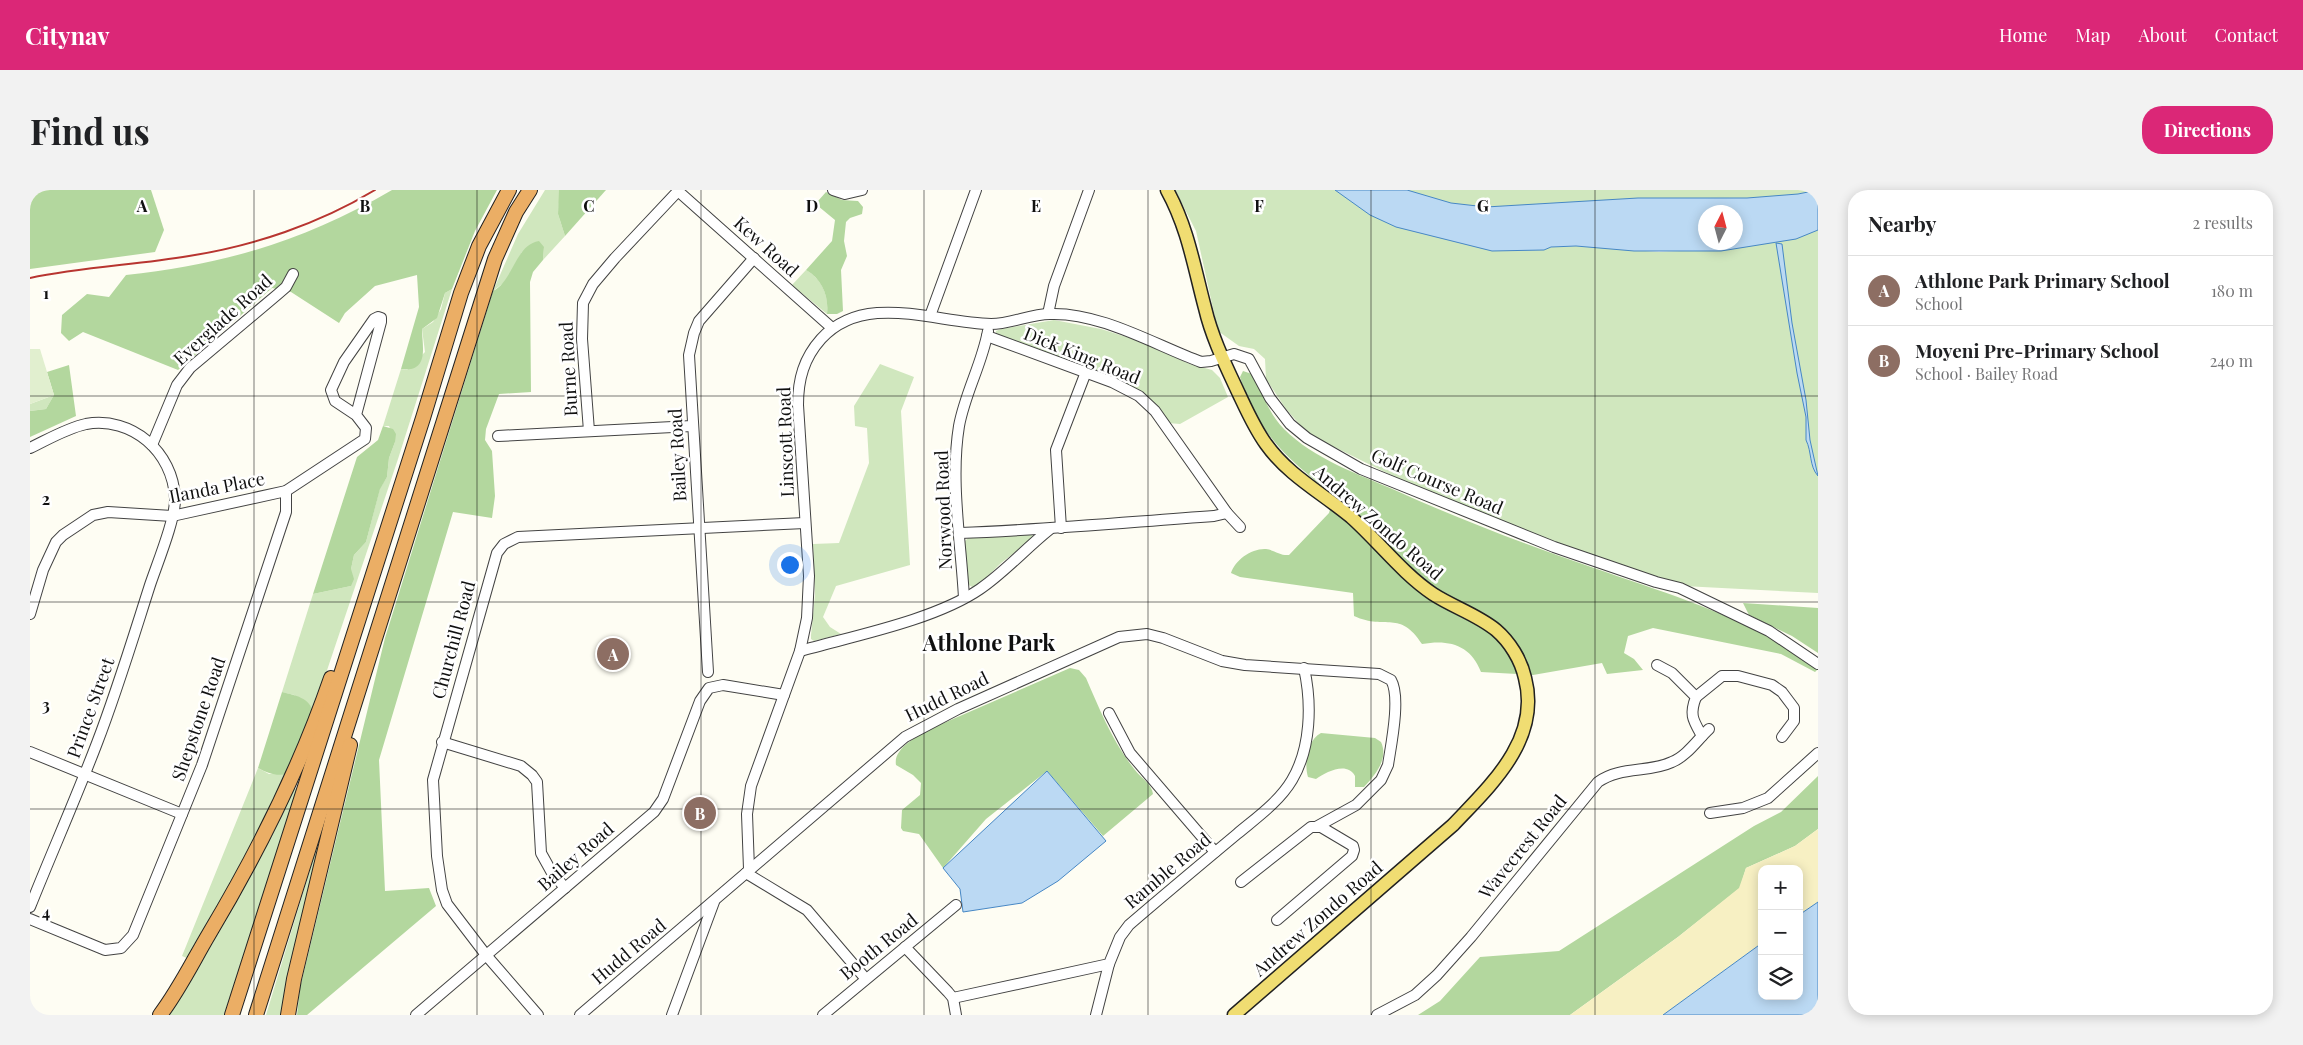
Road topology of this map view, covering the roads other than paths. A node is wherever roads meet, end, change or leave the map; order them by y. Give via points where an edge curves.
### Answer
1 (509, 190) edge
2 (530, 190) edge
3 (678, 190) edge
4 (833, 190) edge
5 (862, 190) edge
6 (976, 190) edge
7 (1089, 190) edge
8 (1167, 190) edge
9 (754, 258) junction
10 (293, 274) dead end
11 (1048, 314) junction
12 (930, 316) junction
13 (990, 324) junction
14 (832, 328) junction
15 (987, 336) junction
16 (375, 347) junction
17 (354, 348) junction
18 (1222, 358) junction
19 (1086, 372) junction
20 (356, 415) junction
21 (692, 426) junction
22 (589, 431) junction
23 (498, 436) dead end
24 (152, 446) junction
25 (30, 448) edge
26 (286, 491) junction
27 (1227, 513) junction
28 (172, 516) junction
29 (805, 523) junction
30 (1240, 527) dead end
31 (699, 528) junction
32 (1061, 528) junction
33 (1050, 530) junction
34 (960, 533) junction
35 (34, 586) edge
36 (964, 598) junction
37 (30, 614) edge
38 (359, 619) junction
39 (372, 649) junction
40 (800, 651) junction
41 (1657, 664) dead end
42 (1818, 664) edge
43 (1304, 668) junction
44 (708, 672) dead end
45 (784, 694) junction
46 (1696, 698) junction
47 (1108, 713) dead end
48 (1782, 737) dead end
49 (442, 742) junction
50 (30, 752) edge
51 (1818, 752) edge
52 (84, 774) junction
53 (1710, 813) dead end
54 (182, 814) junction
55 (1316, 827) junction
56 (1215, 852) junction
57 (748, 871) junction
58 (1241, 882) dead end
59 (565, 888) junction
60 (714, 901) junction
61 (956, 905) dead end
62 (30, 907) edge
63 (30, 919) edge
64 (1277, 920) dead end
65 (905, 947) junction
66 (486, 955) junction
67 (1109, 964) junction
68 (865, 978) junction
69 (953, 998) junction
70 (160, 1015) edge
71 (232, 1015) edge
72 (256, 1015) edge
73 (288, 1015) edge
74 (416, 1015) edge
75 (538, 1015) edge
76 (580, 1015) edge
77 (672, 1015) edge
78 (823, 1015) edge
79 (956, 1015) edge
80 (1096, 1015) edge
81 (1234, 1015) edge
82 (1377, 1015) edge

1 - 38 highway via 479,246 462,293
2 - 39 highway via 494,259
3 - 9 street, Kew Road
3 - 22 street, Burne Road via 593,284 583,303 582,339
4 - 5 street via 845,194
6 - 12 street
7 - 11 street via 1054,286
8 - 18 main road, Andrew Zondo Road via 1187,235 1205,310
9 - 14 street, Kew Road
9 - 21 street, Bailey Road via 699,321 694,333 689,355
10 - 24 street, Everglade Road via 278,294 190,368 177,384
11 - 13 street, Linscott Road
11 - 18 street, Linscott Road via 1121,329 1201,362
12 - 13 street, Linscott Road
12 - 14 street, Linscott Road via 870,313
13 - 15 street, Norwood Road
14 - 29 street, Linscott Road via 808,356 799,381
15 - 19 street, Dick King Road
15 - 34 street, Norwood Road via 962,411 957,445 955,481
16 - 17 street
16 - 17 street via 381,322 378,317 374,318
16 - 20 street
17 - 20 street via 331,390 335,401
18 - 42 street, Golf Course Road via 1234,354 1249,359 1270,398 1290,424 1307,438 1361,469 1554,547 1680,588 1769,631
18 - 81 main road, Andrew Zondo Road via 1258,432 1292,472 1350,516 1409,575 1433,594 1486,623 1501,635 1524,672 1529,704 1522,739 1514,755 1459,819
19 - 27 street, Dick King Road via 1126,388 1148,403
19 - 32 street via 1056,450
20 - 26 street, Ilanda Place via 366,428 366,438
21 - 22 street
21 - 31 street, Bailey Road
22 - 23 street
24 - 25 street, Prince Street via 130,428 100,423 85,424
24 - 28 street, Prince Street via 164,459 173,487 176,499
26 - 28 street, Ilanda Place
26 - 54 street, Shepstone Road via 286,512 217,722
27 - 30 street, Dick King Road
27 - 32 street
28 - 35 street, Ilanda Place via 108,512 93,516 56,542
28 - 52 street, Prince Street via 121,676
29 - 31 street, Churchill Road
29 - 40 street, Linscott Road via 809,605
31 - 44 street, Bailey Road
31 - 49 street, Churchill Road via 518,537 504,544 491,566
32 - 33 street
33 - 34 street
33 - 36 street via 980,589
34 - 36 street, Norwood Road
35 - 37 street, Ilanda Place
36 - 40 street via 908,620
38 - 70 highway via 347,633 312,732 280,804 236,888
38 - 71 highway
39 - 72 highway
39 - 73 highway
40 - 45 street, Linscott Road
41 - 46 street via 1672,673
43 - 55 street, Hudd Road via 1386,676 1395,690 1385,774 1356,805
43 - 56 street, Ramble Road via 1308,717 1303,752 1293,778 1279,797
43 - 57 street, Hudd Road via 1228,662 1146,634 1118,637 914,731
45 - 57 street, Linscott Road via 750,786
45 - 59 street, Bailey Road via 723,685 709,688 700,701 660,805
46 - 48 street via 1722,676 1738,676 1772,685 1794,708 1794,721
46 - 82 street, Wavecrest Road via 1692,716 1706,732 1688,751 1672,762 1619,772 1598,782 1437,975 1414,995
47 - 56 street via 1130,753
49 - 59 street via 521,766 532,775 537,782 541,853
49 - 66 street, Churchill Road via 433,780 432,801 442,890 454,915
50 - 52 street
51 - 53 street via 1768,798 1743,808
52 - 54 street
52 - 62 street, Prince Street
54 - 63 street, Shepstone Road via 133,935 120,948 105,950
55 - 58 street via 1311,827
55 - 64 street via 1353,846 1354,852
56 - 67 street, Ramble Road via 1129,925 1120,937
57 - 60 street, Hudd Road
57 - 68 street via 807,910
59 - 66 street, Bailey Road
60 - 76 street, Hudd Road
60 - 77 street
61 - 65 street, Booth Road
65 - 68 street, Booth Road
65 - 69 street
66 - 74 street, Bailey Road
66 - 75 street, Churchill Road
67 - 69 street
67 - 80 street, Ramble Road
68 - 78 street, Booth Road
69 - 79 street

